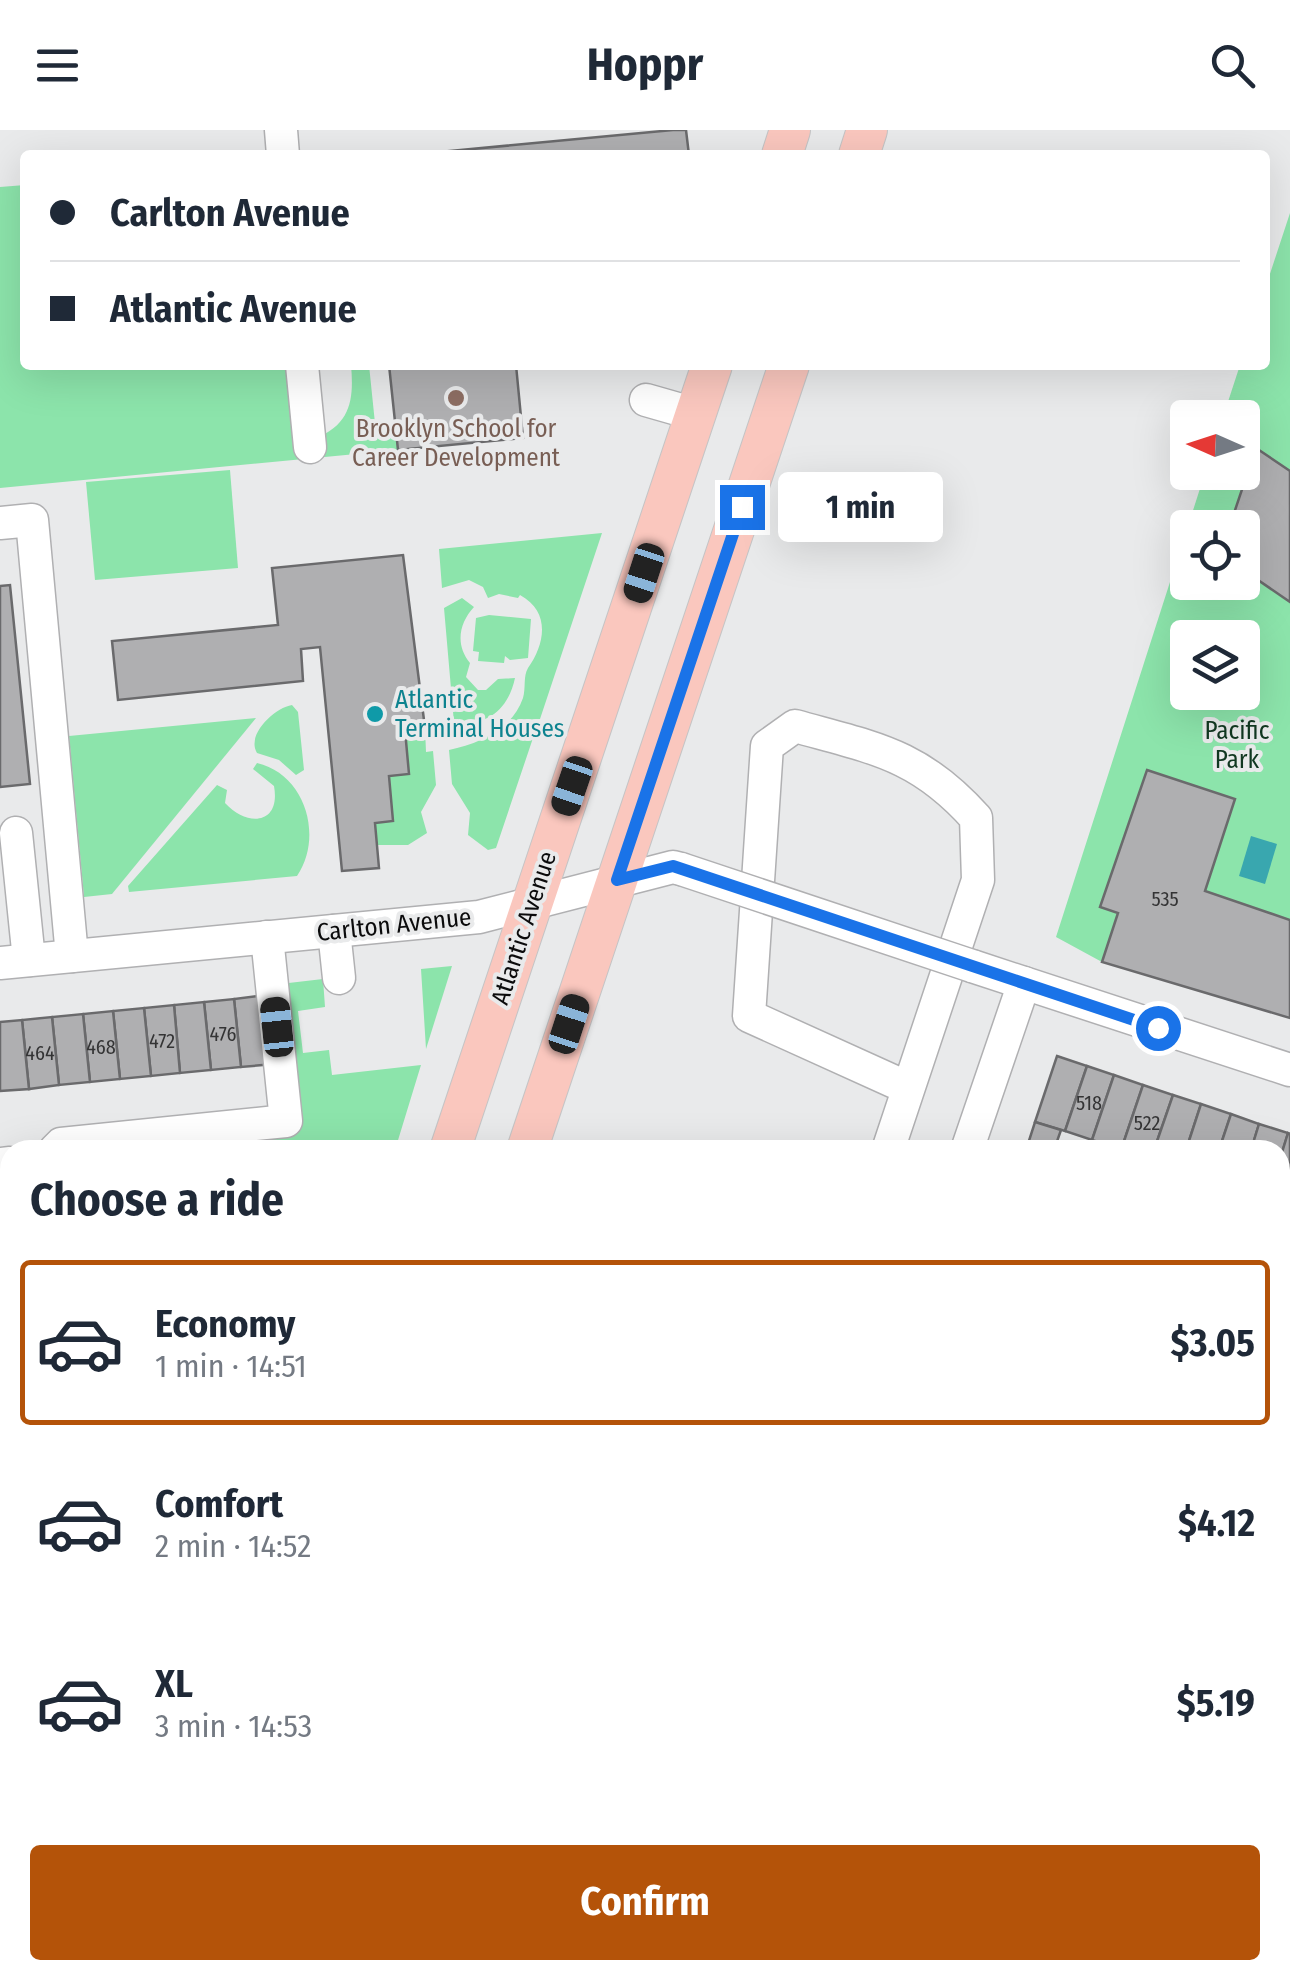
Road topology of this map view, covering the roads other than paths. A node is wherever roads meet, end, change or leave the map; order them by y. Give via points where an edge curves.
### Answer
1 (302, 370) edge
2 (710, 370) edge
3 (788, 370) edge
4 (646, 400) dead end
5 (695, 414) junction
6 (310, 448) dead end
7 (0, 523) edge
8 (16, 833) dead end
9 (617, 880) junction
10 (532, 904) junction
11 (334, 930) junction
12 (267, 937) junction
13 (72, 956) junction
14 (14, 961) edge
15 (339, 978) dead end
16 (1024, 983) junction
17 (1290, 1070) edge
18 (908, 1088) junction
19 (100, 1140) edge
20 (453, 1140) edge
21 (531, 1140) edge
22 (891, 1140) edge
23 (970, 1140) edge

1 - 6 street
2 - 5 main road, Atlantic Avenue
3 - 9 main road
4 - 5 street
5 - 10 main road, Atlantic Avenue
7 - 13 street via 32,520
8 - 14 street
9 - 10 street, Carlton Avenue
9 - 16 street, Carlton Avenue, bridge via 673,866
9 - 21 main road
10 - 11 street, Carlton Avenue via 479,917
10 - 20 main road, Atlantic Avenue
11 - 12 street, Carlton Avenue
11 - 15 street
12 - 13 street, Carlton Avenue
12 - 19 street via 286,1121
13 - 14 street, Carlton Avenue
16 - 17 street, Carlton Avenue
16 - 23 street
18 - 18 street via 750,1016 768,746 795,726 886,750 941,779 976,818 978,880
18 - 22 street

